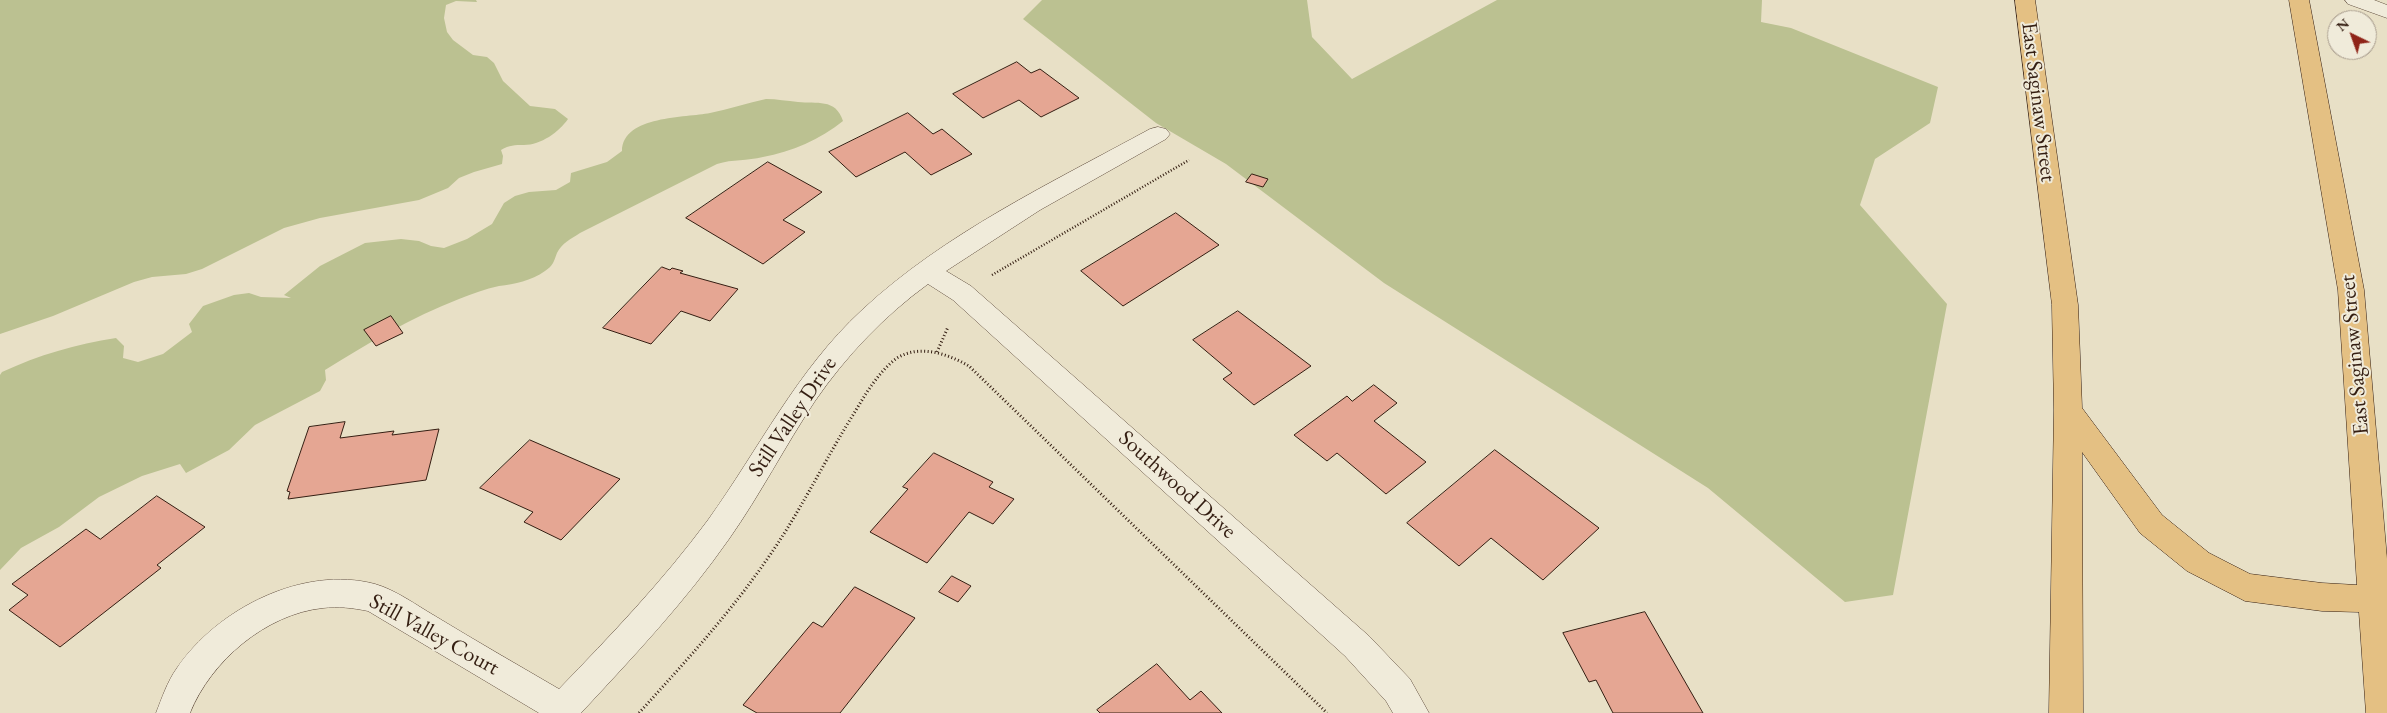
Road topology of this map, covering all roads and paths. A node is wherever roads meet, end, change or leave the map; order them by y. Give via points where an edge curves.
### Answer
1 (2025, 0) edge
2 (2300, 0) edge
3 (2355, 0) edge
4 (2387, 12) edge
5 (1158, 134) dead end
6 (1190, 160) dead end
7 (927, 271) junction
8 (962, 293) junction
9 (937, 352) junction
10 (2068, 410) junction
11 (2375, 599) junction
12 (561, 711) edge
13 (173, 713) edge
14 (639, 713) edge
15 (1327, 713) edge
16 (1412, 713) edge
17 (2066, 713) edge
18 (2383, 713) edge

1 - 10 main road, East Saginaw Street via 2065,305
2 - 11 main road, East Saginaw Street via 2351,290
3 - 4 street
5 - 7 street, Still Valley Drive via 974,238
6 - 8 path
7 - 8 street, Southwood Drive
7 - 12 street, Still Valley Drive via 839,349 798,402 720,528 682,580
8 - 9 path
8 - 16 street, Southwood Drive via 1357,646 1398,690
9 - 14 path via 904,356 892,363 870,388 756,575 701,644
9 - 15 path via 954,356 969,366
10 - 11 main road via 2151,524 2198,562 2245,586 2322,597
10 - 17 main road, East Saginaw Street
11 - 18 main road, East Saginaw Street
12 - 13 street, Still Valley Court via 375,598 339,592 298,599 254,618 220,643 189,678

